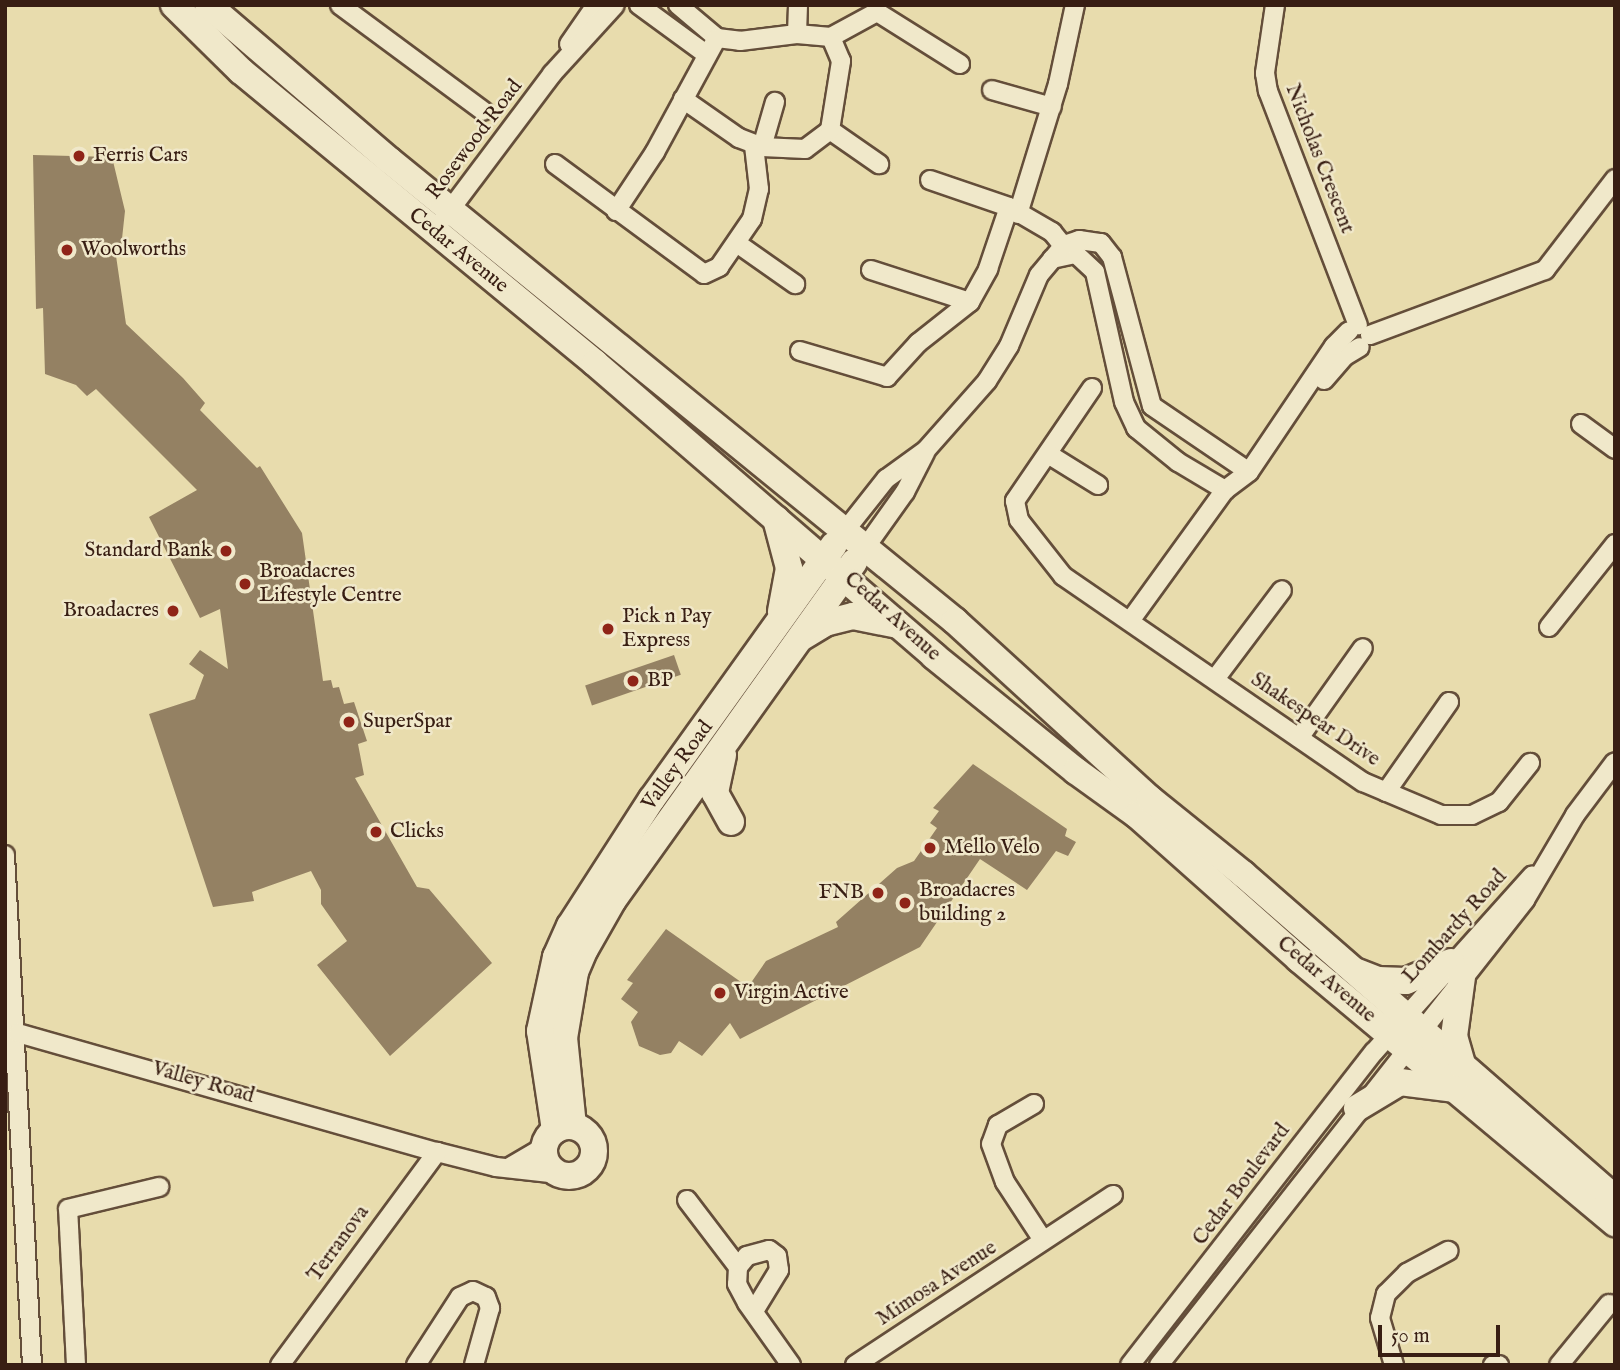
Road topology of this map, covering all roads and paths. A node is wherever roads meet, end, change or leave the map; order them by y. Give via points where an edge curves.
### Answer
1 (174, 5) edge
2 (208, 5) edge
3 (340, 5) edge
4 (596, 5) edge
5 (615, 5) edge
6 (639, 5) edge
7 (678, 5) edge
8 (798, 5) edge
9 (1075, 5) edge
10 (1275, 5) edge
11 (878, 9) edge
12 (797, 34) junction
13 (831, 37) junction
14 (717, 38) junction
15 (706, 54) junction
16 (960, 64) dead end
17 (552, 74) junction
18 (992, 90) dead end
19 (683, 99) junction
20 (775, 102) dead end
21 (1052, 107) junction
22 (483, 111) dead end
23 (830, 130) junction
24 (758, 147) junction
25 (555, 164) dead end
26 (879, 164) dead end
27 (930, 180) dead end
28 (1613, 185) edge
29 (452, 209) junction
30 (1013, 210) junction
31 (616, 211) junction
32 (433, 232) junction
33 (738, 244) junction
34 (1067, 250) junction
35 (871, 270) dead end
36 (795, 284) dead end
37 (970, 302) junction
38 (1359, 335) junction
39 (800, 351) dead end
40 (1141, 371) junction
41 (1118, 375) junction
42 (1092, 388) dead end
43 (1581, 424) dead end
44 (1615, 449) edge
45 (926, 450) junction
46 (1048, 454) junction
47 (1249, 472) junction
48 (1097, 485) dead end
49 (1225, 490) junction
50 (776, 519) junction
51 (844, 531) junction
52 (1615, 544) edge
53 (865, 548) junction
54 (834, 566) junction
55 (1282, 590) dead end
56 (780, 620) junction
57 (1130, 621) junction
58 (903, 626) junction
59 (1549, 627) dead end
60 (796, 641) junction
61 (1363, 648) dead end
62 (1215, 679) junction
63 (1449, 702) dead end
64 (1299, 738) junction
65 (726, 744) junction
66 (1530, 762) dead end
67 (1615, 762) edge
68 (1386, 792) junction
69 (731, 822) dead end
70 (5, 855) edge
71 (574, 946) junction
72 (1346, 968) junction
73 (1456, 969) junction
74 (1406, 1031) junction
75 (18, 1033) junction
76 (1460, 1078) junction
77 (1034, 1104) dead end
78 (1357, 1108) junction
79 (557, 1134) junction
80 (437, 1152) junction
81 (508, 1168) junction
82 (557, 1174) junction
83 (159, 1187) dead end
84 (1113, 1195) dead end
85 (1615, 1198) edge
86 (687, 1200) dead end
87 (1615, 1223) edge
88 (1043, 1240) junction
89 (1448, 1251) dead end
90 (738, 1268) junction
91 (1609, 1304) dead end
92 (754, 1311) junction
93 (32, 1365) edge
94 (76, 1365) edge
95 (280, 1365) edge
96 (416, 1365) edge
97 (474, 1365) edge
98 (791, 1365) edge
99 (855, 1365) edge
100 (1130, 1365) edge
101 (1159, 1365) edge
102 (1395, 1365) edge
103 (1493, 1365) edge
104 (1499, 1365) edge
105 (1559, 1365) edge

1 - 32 main road, Cedar Avenue via 241,71
2 - 29 main road, Cedar Avenue
3 - 22 street
4 - 17 street, Rosewood Road
5 - 17 street, Rosewood Road
6 - 15 street
7 - 14 street
8 - 12 street
9 - 21 street
10 - 38 street, Nicholas Crescent via 1265,72 1268,92
11 - 13 street
11 - 16 street
12 - 13 street
12 - 14 street via 748,41
13 - 23 street via 841,61
14 - 15 street
15 - 19 street
17 - 29 street, Rosewood Road
18 - 21 street
19 - 24 street
19 - 31 street
20 - 24 street
21 - 30 street
23 - 24 street via 805,149
23 - 26 street
24 - 33 street via 759,189 752,219
25 - 31 street
27 - 30 street
28 - 38 street via 1545,270
29 - 32 street, Rosewood Road
29 - 51 main road, Cedar Avenue
30 - 34 street via 1052,232
30 - 37 street
31 - 33 street via 704,274 719,267
32 - 50 main road, Cedar Avenue
33 - 36 street
34 - 40 street via 1093,240 1112,257
34 - 41 street via 1087,260 1098,278
34 - 45 street, Valley Road via 1039,275 1003,358
35 - 37 street
37 - 39 street via 918,343 887,377
38 - 47 street via 1334,346
40 - 41 street
40 - 47 street via 1148,399 1159,413
41 - 49 street via 1129,417 1144,436
42 - 46 street
43 - 44 street
45 - 51 street, Valley Road via 886,479
45 - 53 street, Valley Road via 905,492
46 - 48 street
46 - 57 street, Shakespear Drive via 1015,501 1018,520 1059,572
47 - 49 street
49 - 57 street
50 - 54 main road, Cedar Avenue
50 - 56 main road via 789,568
51 - 53 main road, Cedar Avenue
51 - 54 main road, Valley Road
52 - 59 street
53 - 54 main road, Valley Road
53 - 72 main road, Cedar Avenue via 955,621 1150,799 1243,874
54 - 56 main road, Valley Road
54 - 58 main road, Cedar Avenue
54 - 60 main road, Valley Road
55 - 62 street
56 - 71 main road, Valley Road via 652,800
57 - 62 street, Shakespear Drive
58 - 60 main road via 853,616 825,623
58 - 74 main road, Cedar Avenue via 1067,764
60 - 65 main road, Valley Road
61 - 64 street
62 - 64 street, Shakespear Drive
63 - 68 street
64 - 68 street, Shakespear Drive via 1363,782
65 - 69 main road via 714,785
65 - 71 main road, Valley Road via 613,900
66 - 68 street, Shakespear Drive via 1508,793 1489,808 1453,818
67 - 73 street, Lombardy Road via 1540,871 1502,905
70 - 75 street
71 - 79 main road, Valley Road via 547,988 540,1031
72 - 73 main road via 1378,980 1406,981
72 - 74 main road, Cedar Avenue
73 - 74 street, Lombardy Road
73 - 76 main road via 1454,1037
74 - 76 main road, Cedar Avenue
74 - 78 street
74 - 100 street, Cedar Boulevard
75 - 80 street, Valley Road
75 - 93 street
76 - 78 main road via 1400,1082
76 - 85 main road, Cedar Avenue
76 - 87 main road, Cedar Avenue
77 - 88 street via 998,1125 991,1144 1005,1182
78 - 101 street
79 - 81 street
79 - 82 main road via 546,1163
79 - 82 main road via 589,1135 593,1144 592,1162 574,1176
80 - 81 street, Valley Road
80 - 95 street, Terranova
81 - 82 street, Valley Road
83 - 94 street via 68,1209
84 - 88 street, Mimosa Avenue
86 - 90 street
88 - 99 street, Mimosa Avenue
89 - 102 street via 1408,1273 1386,1294 1380,1318
90 - 92 street via 739,1289
90 - 92 street via 755,1250 769,1250 777,1256 779,1270
91 - 105 street
92 - 98 street
96 - 97 street via 460,1297 473,1291 486,1297 490,1308
103 - 104 street

